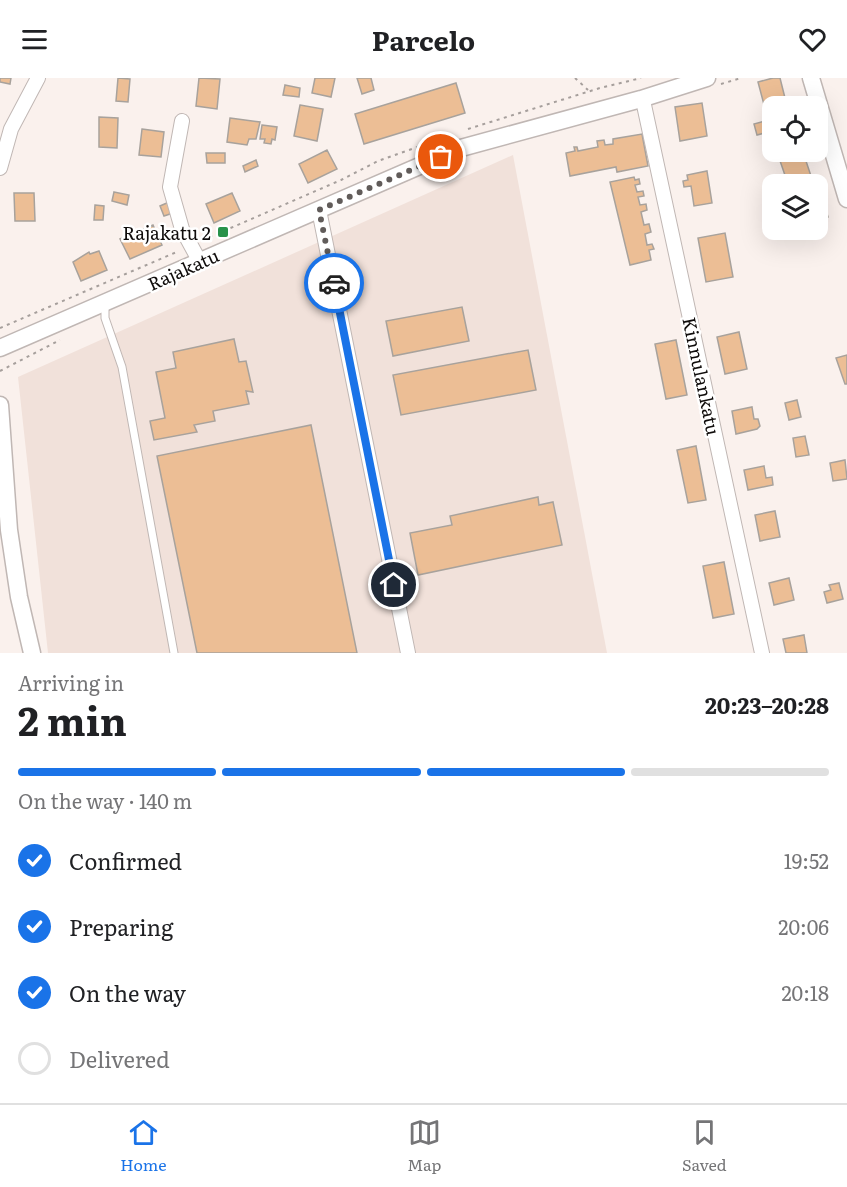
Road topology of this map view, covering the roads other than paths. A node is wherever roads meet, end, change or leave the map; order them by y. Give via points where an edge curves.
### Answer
1 (38, 78) edge
2 (811, 78) edge
3 (713, 81) edge
4 (641, 99) junction
5 (182, 121) dead end
6 (0, 168) edge
7 (847, 199) edge
8 (319, 210) junction
9 (200, 262) junction
10 (105, 303) junction
11 (0, 348) edge
12 (0, 405) edge
13 (32, 653) edge
14 (174, 653) edge
15 (408, 653) edge
16 (762, 653) edge

1 - 6 street via 11,129
2 - 7 street
3 - 4 street, Rajakatu
4 - 8 street, Rajakatu via 461,148
4 - 16 street, Kinnulankatu
5 - 9 street via 170,187 182,229
8 - 9 street, Rajakatu
8 - 15 street
9 - 10 street, Rajakatu
10 - 11 street, Rajakatu
10 - 14 lane via 105,318 122,367
12 - 13 street via 9,530

